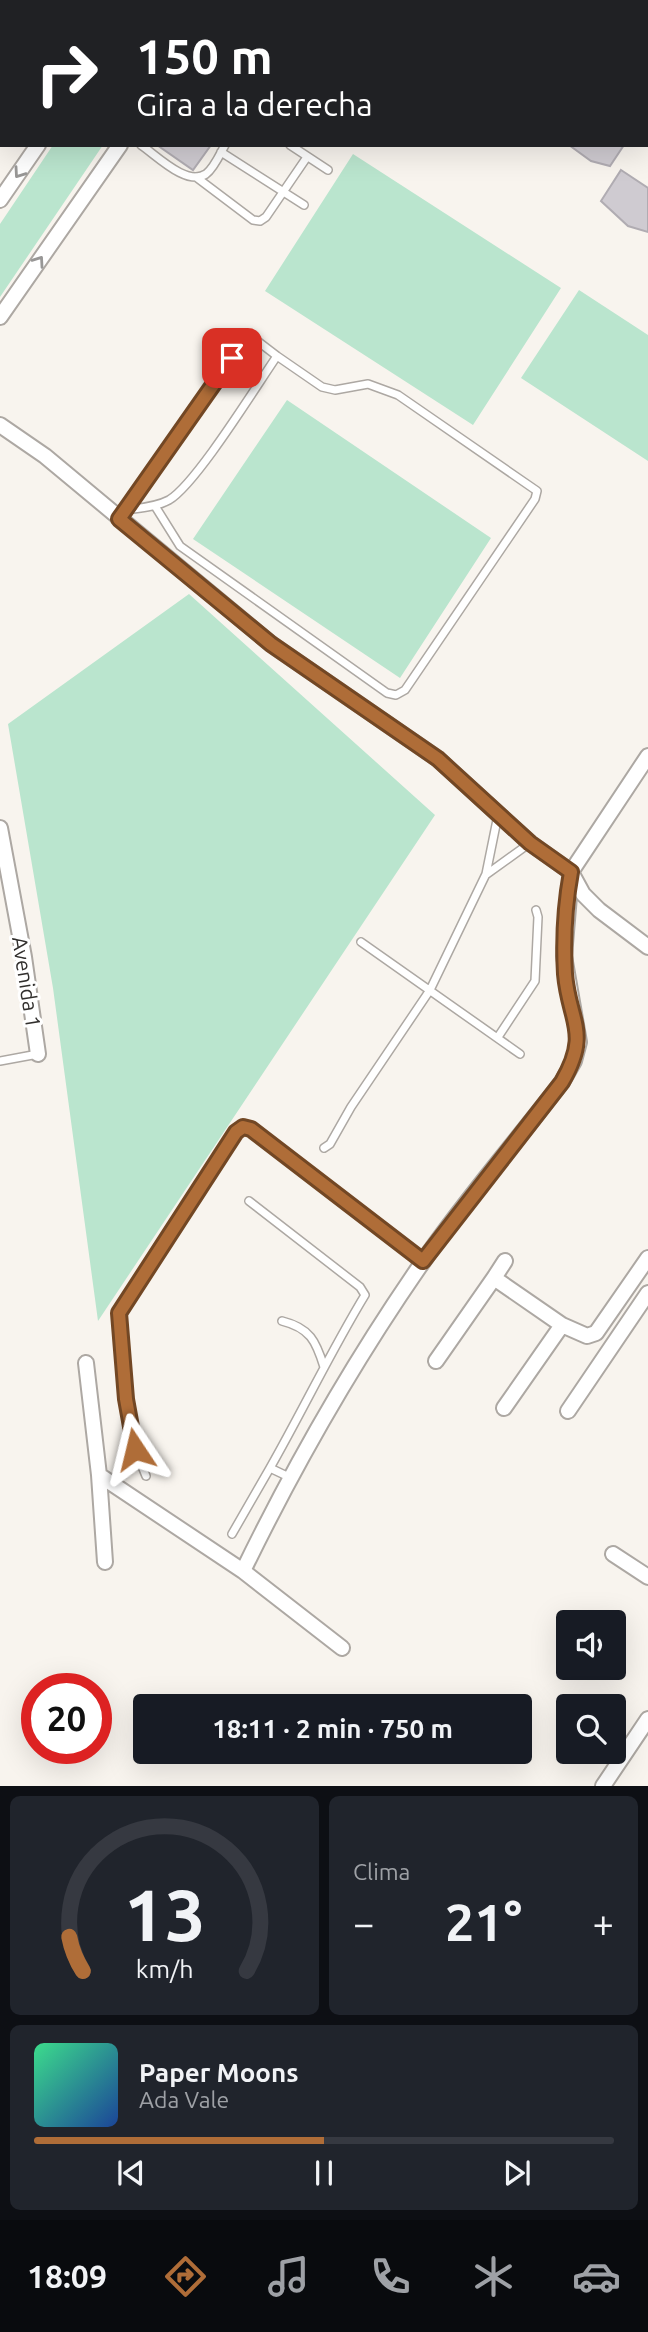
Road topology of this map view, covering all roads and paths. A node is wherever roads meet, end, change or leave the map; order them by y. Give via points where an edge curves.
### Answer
1 (37, 147) edge
2 (119, 147) edge
3 (144, 147) edge
4 (293, 147) edge
5 (223, 149) edge
6 (307, 157) junction
7 (328, 170) dead end
8 (196, 177) junction
9 (283, 192) junction
10 (0, 200) edge
11 (303, 205) dead end
12 (0, 317) edge
13 (277, 356) junction
14 (0, 425) edge
15 (155, 506) junction
16 (123, 514) junction
17 (648, 755) edge
18 (498, 813) junction
19 (0, 828) edge
20 (530, 843) junction
21 (571, 872) junction
22 (486, 874) junction
23 (536, 910) dead end
24 (361, 942) dead end
25 (648, 947) edge
26 (430, 990) junction
27 (498, 1037) junction
28 (38, 1054) joint
29 (520, 1054) dead end
30 (0, 1061) edge
31 (324, 1148) dead end
32 (249, 1200) dead end
33 (648, 1258) edge
34 (423, 1261) junction
35 (505, 1261) dead end
36 (494, 1278) junction
37 (648, 1293) edge
38 (282, 1321) dead end
39 (562, 1325) junction
40 (436, 1362) dead end
41 (86, 1363) dead end
42 (324, 1367) junction
43 (504, 1408) dead end
44 (568, 1412) dead end
45 (270, 1468) junction
46 (99, 1475) junction
47 (146, 1476) dead end
48 (289, 1477) junction
49 (232, 1534) dead end
50 (612, 1554) dead end
51 (105, 1562) dead end
52 (243, 1571) junction
53 (648, 1577) edge
54 (342, 1648) dead end
55 (648, 1719) edge
56 (603, 1786) edge

1 -> 10 street
12 -> 2 street
3 - 8 lane via 185,176
4 - 6 lane
5 - 8 lane via 207,173
5 - 9 lane
6 - 7 lane
6 - 9 lane
8 - 9 lane via 253,220 260,221
9 - 11 lane
13 - 15 lane via 191,481 170,500
13 - 15 lane via 322,387 335,390 368,384 398,394 537,491 405,690 387,694 191,554
13 - 16 lane via 260,343 251,341 242,347
14 - 16 street
15 - 16 lane
16 - 18 street via 288,657 416,741
17 - 21 street
18 - 20 street
18 - 22 lane
19 - 28 street, Avenida 1
20 - 21 street
20 - 22 lane
21 - 25 street via 583,894
21 - 34 street via 564,956 579,1042 574,1061
22 - 26 lane
23 - 27 lane via 535,981
24 - 26 lane
26 - 27 lane
26 - 31 lane
27 - 29 lane
28 - 30 lane
32 - 42 lane via 365,1295
33 - 39 street via 596,1333 577,1334
34 - 47 lane via 251,1129 243,1127 236,1132 119,1313 126,1399 135,1449
34 - 48 street
35 - 36 street
36 - 39 street
36 - 40 street
37 - 44 street
38 - 42 lane via 310,1333
39 - 43 street
41 - 46 street
42 - 45 lane
45 - 48 lane
45 - 49 lane
46 - 51 street
46 - 52 street
48 - 52 street
50 - 53 street
52 - 54 street
55 - 56 street

